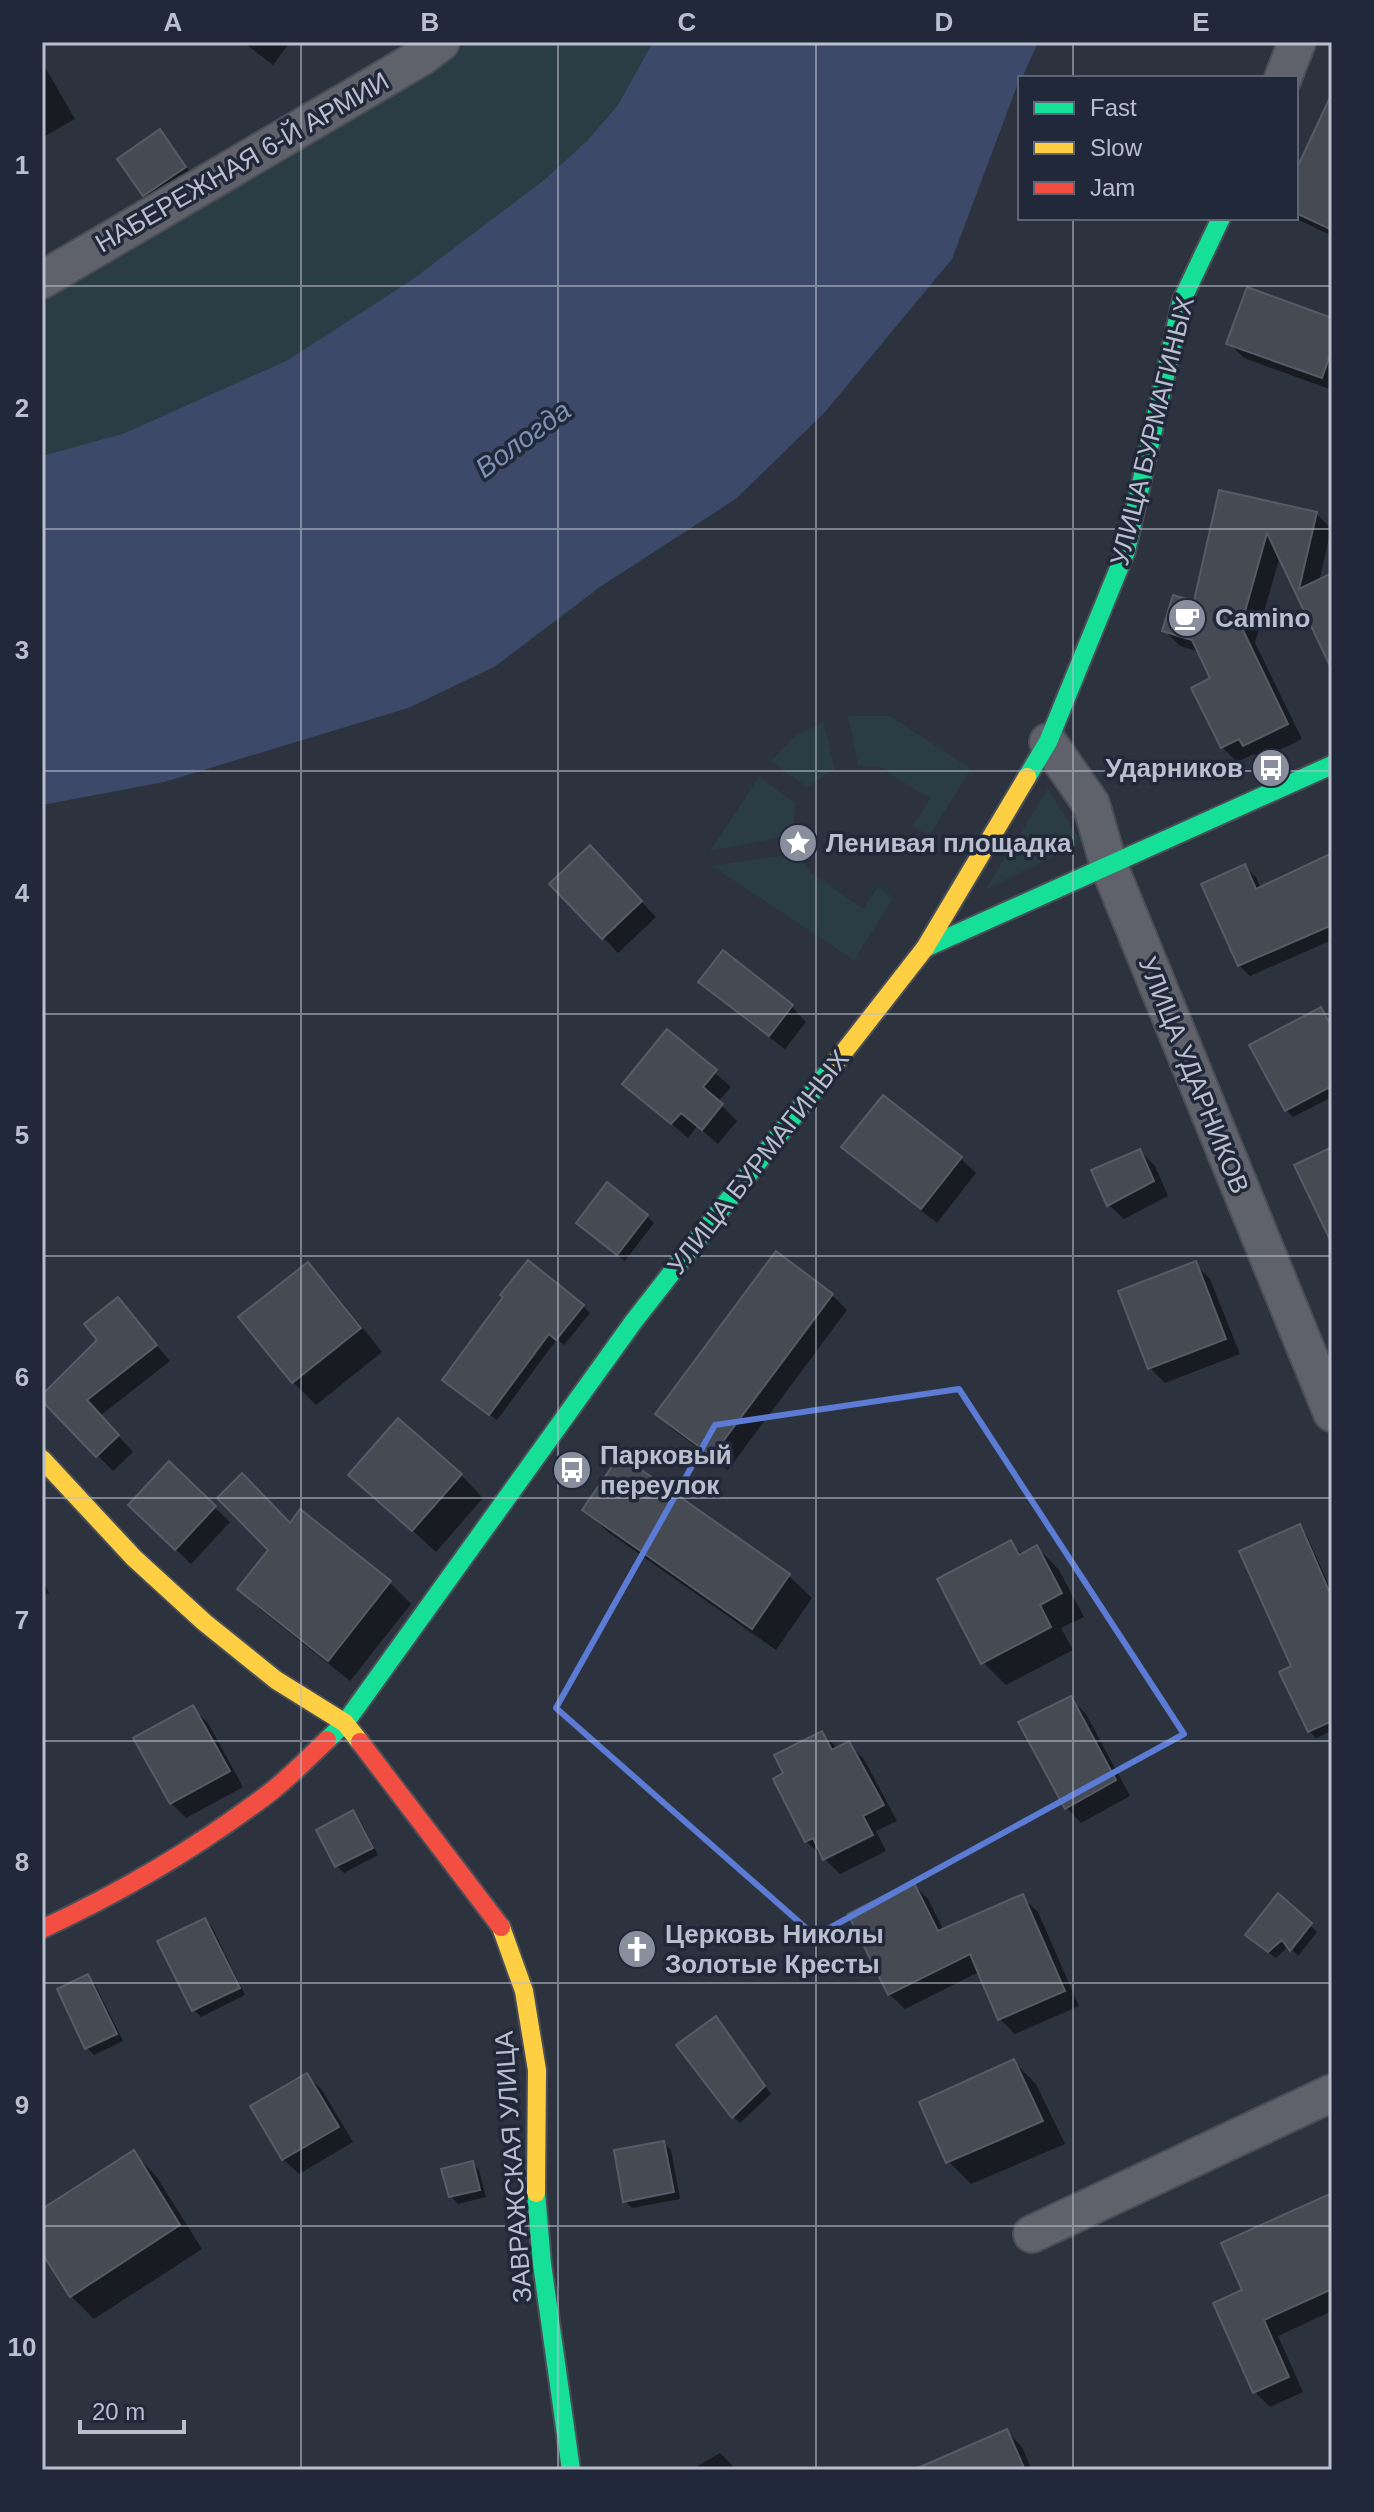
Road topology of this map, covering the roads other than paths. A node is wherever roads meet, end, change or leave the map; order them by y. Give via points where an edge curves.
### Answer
1 (441, 42) edge
2 (1297, 42) edge
3 (1284, 76) edge
4 (1220, 220) edge
5 (42, 280) edge
6 (1048, 742) junction
7 (1332, 765) edge
8 (1109, 866) junction
9 (925, 948) junction
10 (1332, 1413) edge
11 (42, 1459) edge
12 (345, 1723) junction
13 (42, 1929) edge
14 (1332, 2093) edge
15 (1032, 2234) dead end
16 (571, 2470) edge

1 - 5 street, НАБЕРЕЖНАЯ 6-Й АРМИИ
2 - 3 street
4 - 6 street, УЛИЦА БУРМАГИНЫХ via 1182,300 1126,551
6 - 8 street, УЛИЦА УДАРНИКОВ via 1091,804
6 - 9 street, УЛИЦА БУРМАГИНЫХ
7 - 8 street
8 - 9 street
8 - 10 street, УЛИЦА УДАРНИКОВ
9 - 12 street, УЛИЦА БУРМАГИНЫХ via 634,1321
11 - 12 street via 134,1558 204,1622 276,1680
12 - 13 street, УЛИЦА БУРМАГИНЫХ via 271,1792 192,1848
12 - 16 street, ЗАВРАЖСКАЯ УЛИЦА via 499,1922 524,1991 537,2070 534,2175 542,2264
14 - 15 street

